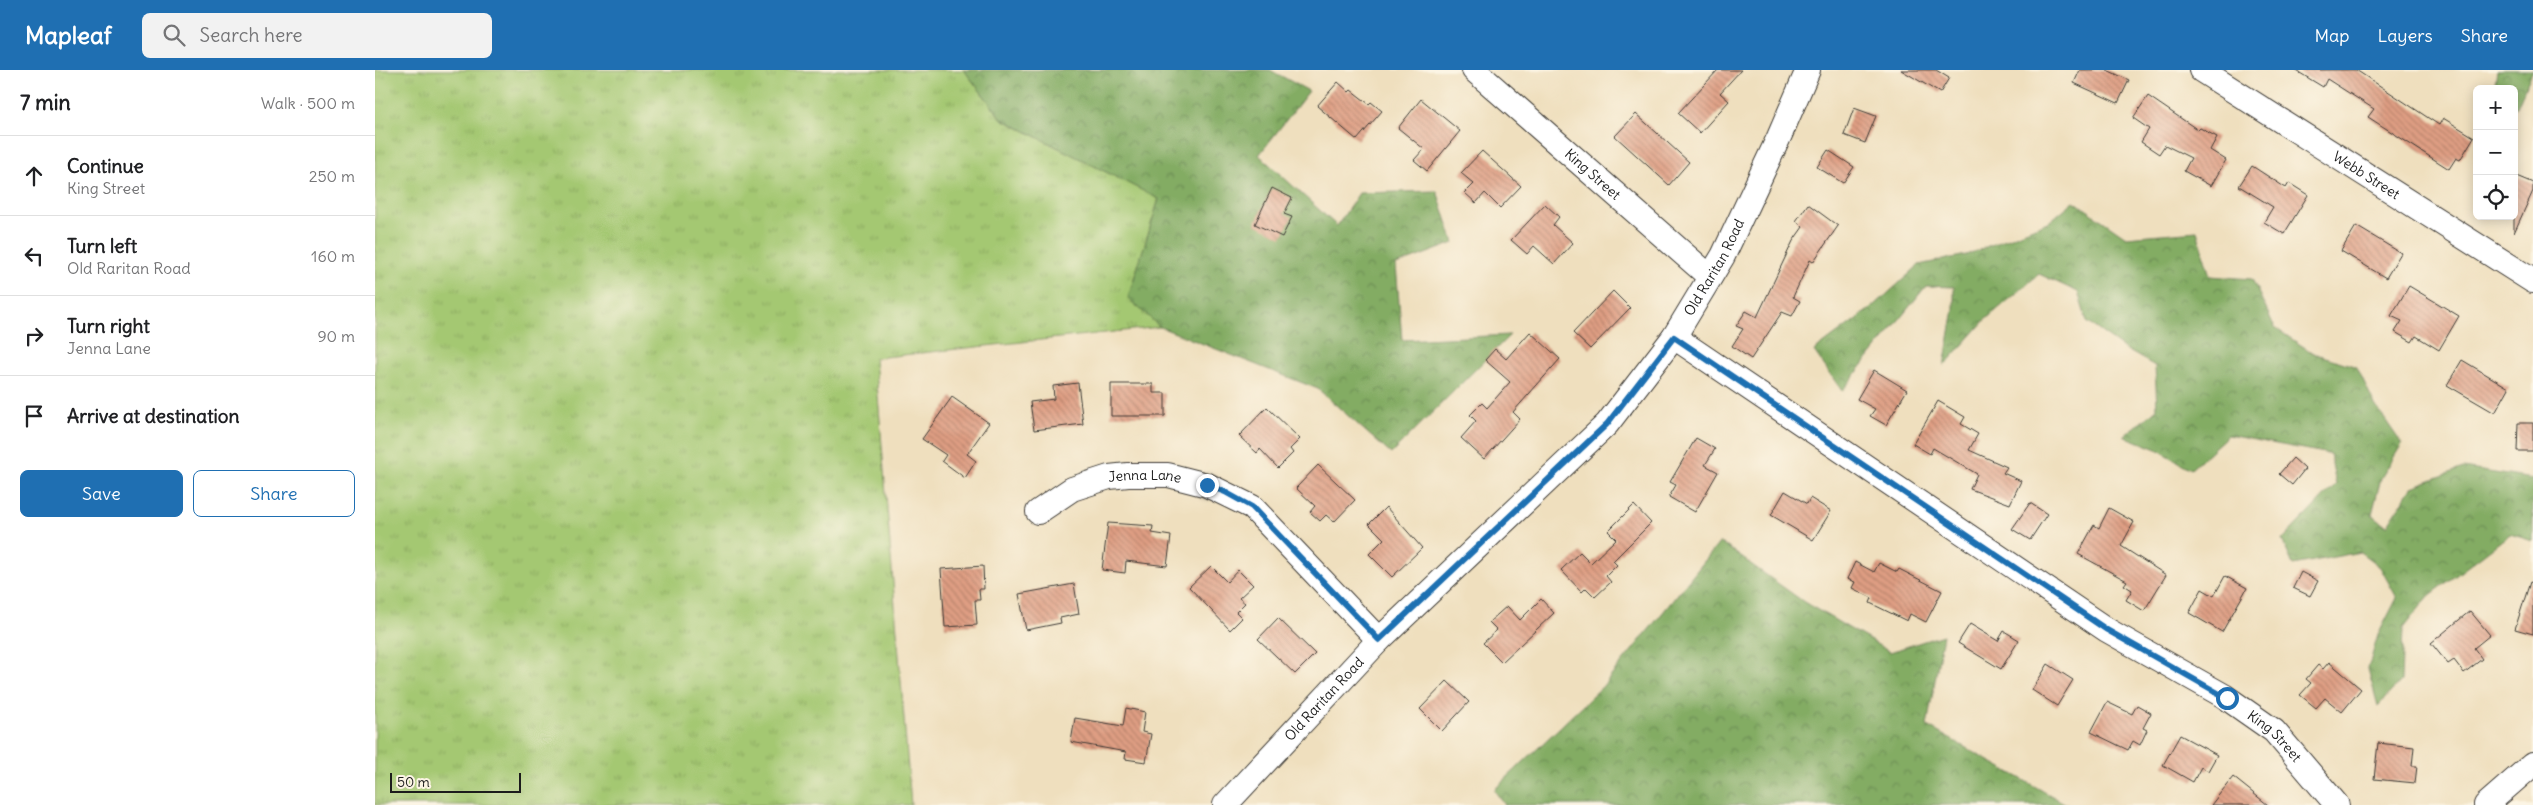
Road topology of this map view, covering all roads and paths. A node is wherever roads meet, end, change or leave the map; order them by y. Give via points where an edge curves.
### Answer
1 (1474, 70) edge
2 (1808, 70) edge
3 (2201, 70) edge
4 (1710, 277) junction
5 (2533, 281) edge
6 (1674, 337) junction
7 (1038, 512) dead end
8 (1379, 640) junction
9 (2533, 764) edge
10 (1225, 805) edge
11 (2337, 805) edge
12 (2486, 805) edge

1 - 4 street, King Street
2 - 4 street, Old Raritan Road via 1723,256
3 - 5 street, Webb Street
4 - 6 street, Old Raritan Road
6 - 8 street, Old Raritan Road via 1607,424
6 - 11 street, King Street via 2107,630 2224,696 2274,730
7 - 8 street, Jenna Lane via 1071,489 1109,477 1148,474 1207,485 1252,507
8 - 10 street, Old Raritan Road
9 - 12 street

